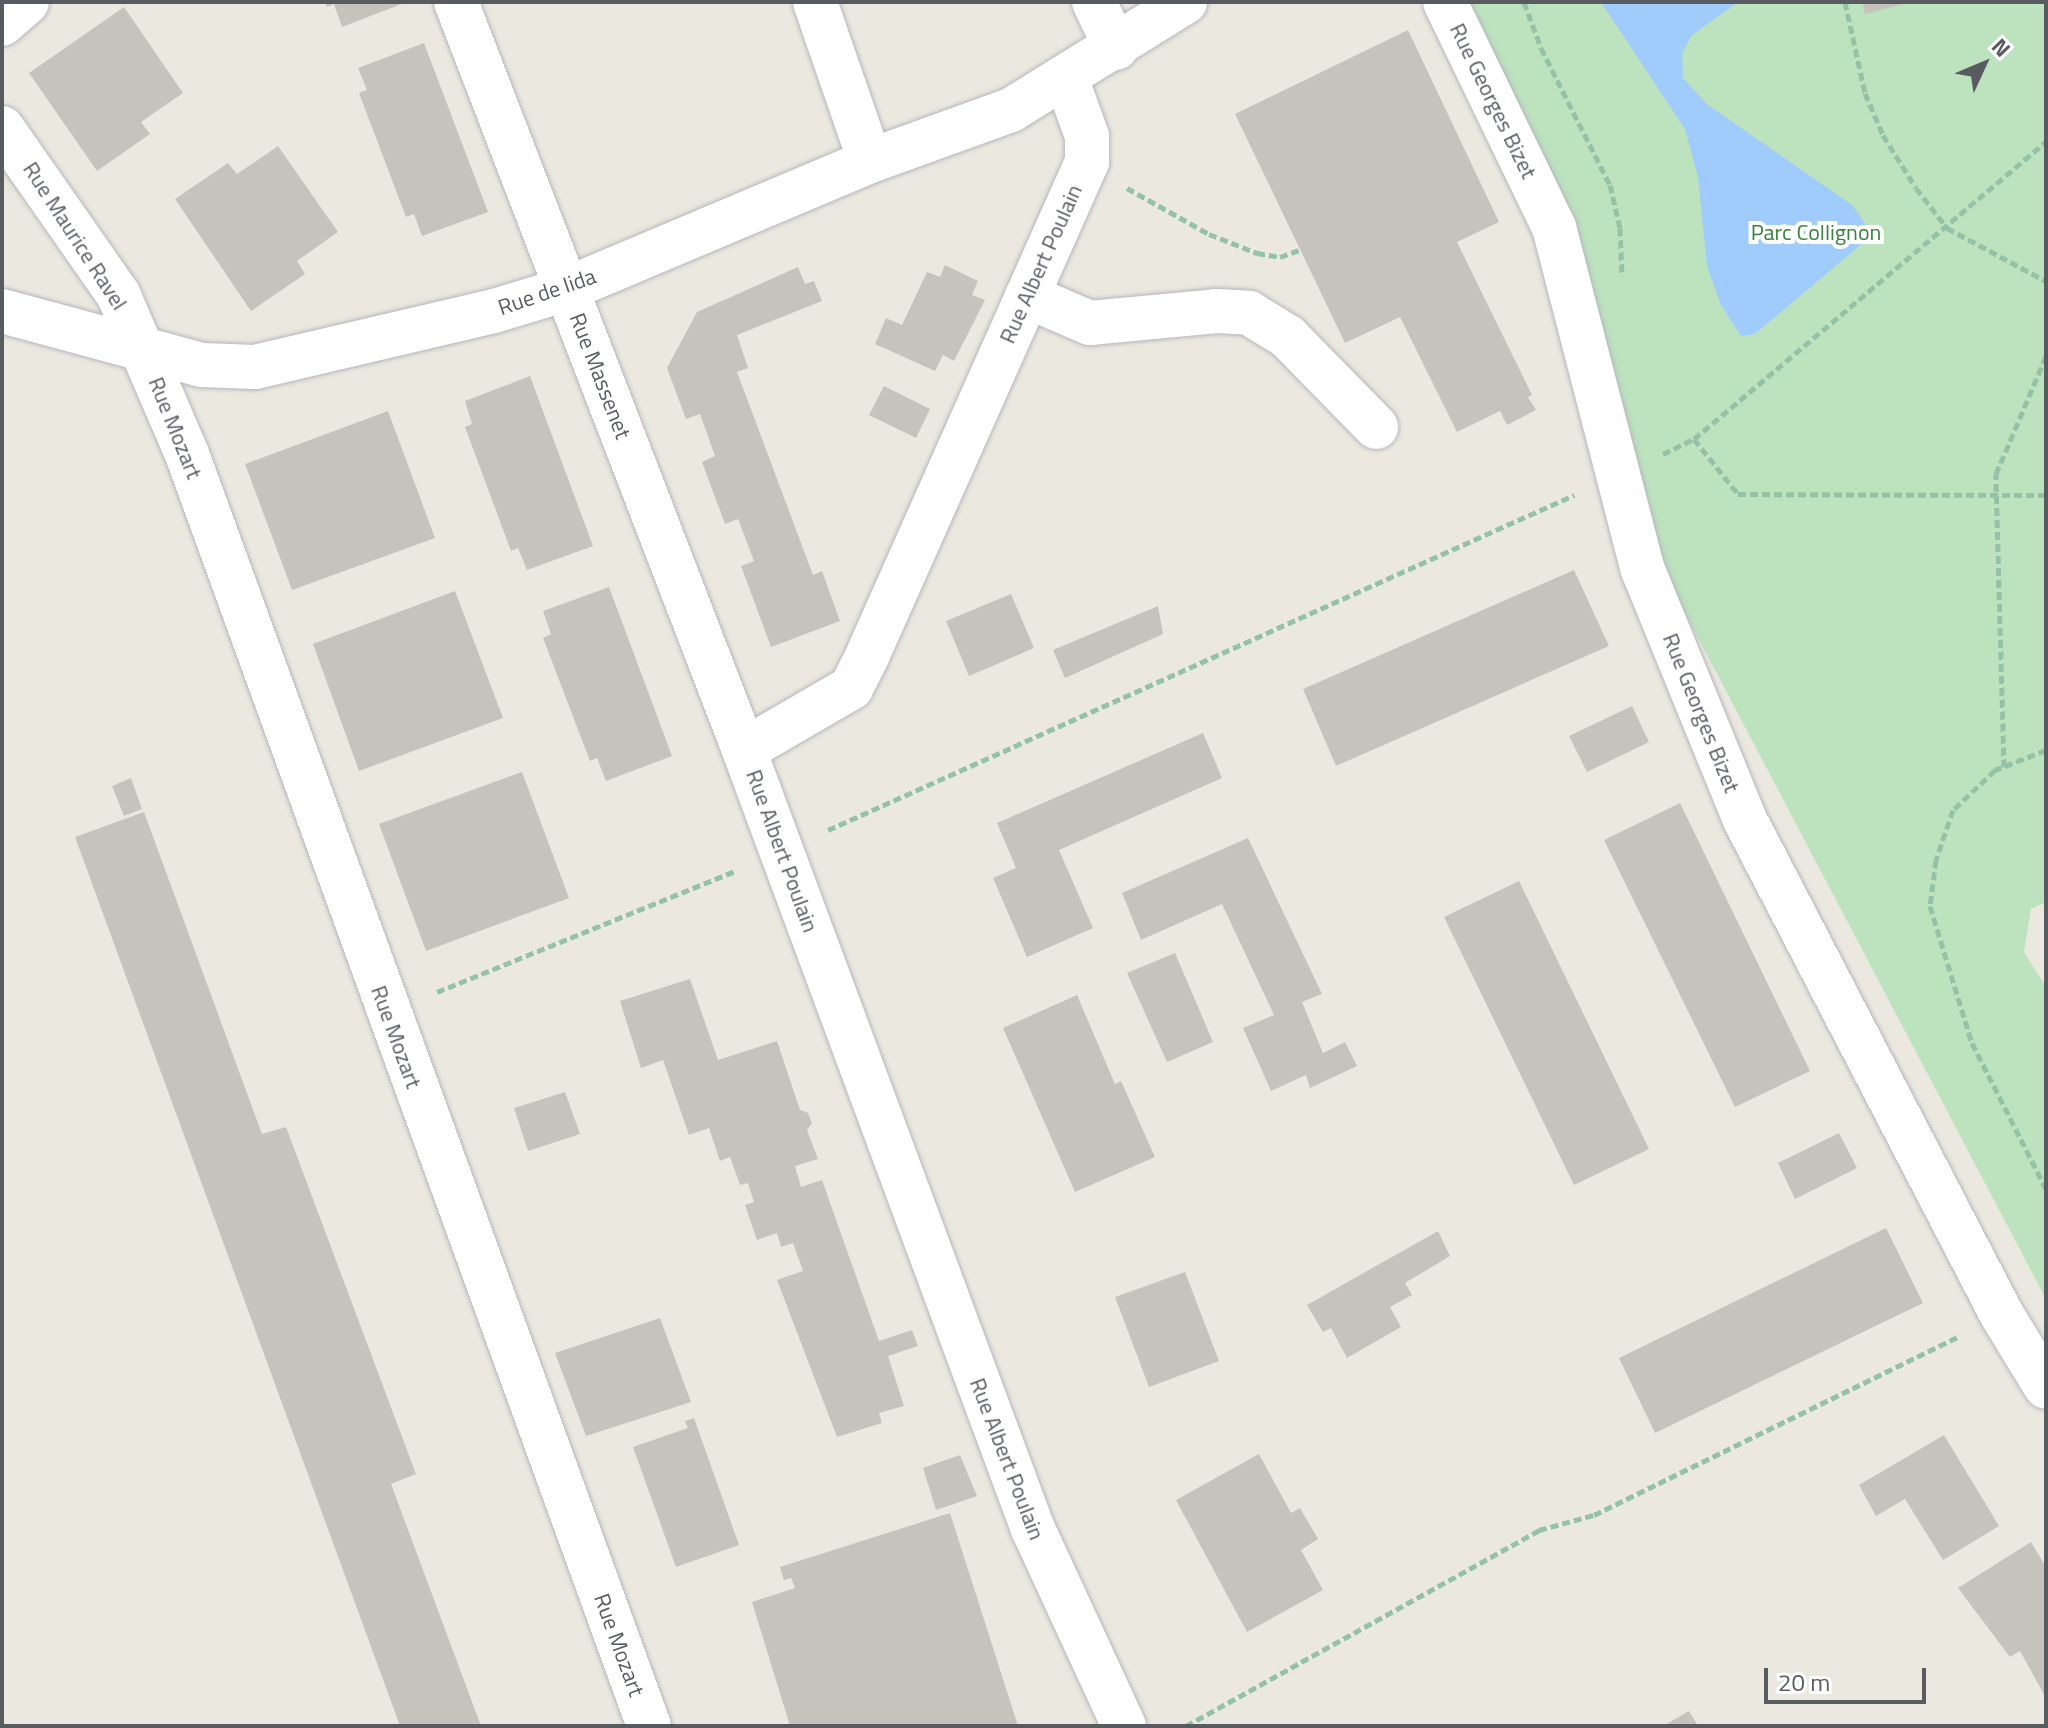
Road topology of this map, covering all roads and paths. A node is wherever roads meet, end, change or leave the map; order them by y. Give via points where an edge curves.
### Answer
1 (27, 2) edge
2 (456, 2) edge
3 (815, 2) edge
4 (1094, 2) edge
5 (1185, 2) edge
6 (1445, 2) edge
7 (1845, 2) edge
8 (2, 24) edge
9 (1116, 48) junction
10 (1066, 78) junction
11 (2, 128) edge
12 (2046, 142) edge
13 (870, 161) junction
14 (1087, 162) junction
15 (1947, 228) junction
16 (1299, 250) dead end
17 (2046, 281) edge
18 (567, 289) junction
19 (1027, 296) junction
20 (2, 311) edge
21 (141, 348) junction
22 (2046, 356) edge
23 (1376, 427) dead end
24 (1616, 476) junction
25 (1995, 495) junction
26 (2046, 495) edge
27 (744, 750) junction
28 (2046, 750) edge
29 (2004, 767) junction
30 (781, 851) junction
31 (387, 1012) junction
32 (2046, 1189) edge
33 (2002, 1315) junction
34 (2046, 1387) edge
35 (649, 1726) edge
36 (1124, 1726) edge
37 (1186, 1726) edge

1 - 8 street
2 - 18 street, Rue Massenet
3 - 13 street
4 - 9 street
5 - 9 street
6 - 24 street, Rue Georges Bizet via 1554,227
7 - 15 path via 1865,93 1883,135
9 - 10 street
10 - 13 street, Rue de Iida via 1011,110
10 - 14 street, Rue Albert Poulain via 1087,136
11 - 21 street, Rue Maurice Ravel via 118,294
12 - 15 path
13 - 18 street, Rue de Iida
14 - 16 path via 1209,234 1280,257
14 - 19 street, Rue Albert Poulain
15 - 17 path
15 - 25 path via 1694,439 1738,494
18 - 21 street, Rue de Iida via 255,367 202,365
18 - 27 street, Rue Massenet
19 - 23 street via 1090,323 1216,311 1249,313 1288,337
19 - 27 street, Rue Albert Poulain via 851,688
20 - 21 street, Rue de Iida
21 - 31 street, Rue Mozart via 187,454
22 - 25 path via 2012,426 1996,474
24 - 30 path
24 - 33 street, Rue Georges Bizet via 1643,570 1744,818
25 - 26 path
25 - 29 path
27 - 30 street, Rue Albert Poulain
28 - 29 path
29 - 32 path via 1953,810 1936,860 1930,906 1972,1043
30 - 31 path
30 - 36 street, Rue Albert Poulain via 1033,1529
31 - 35 street, Rue Mozart
33 - 34 street, Rue Georges Bizet
33 - 37 path via 1594,1515 1539,1530

